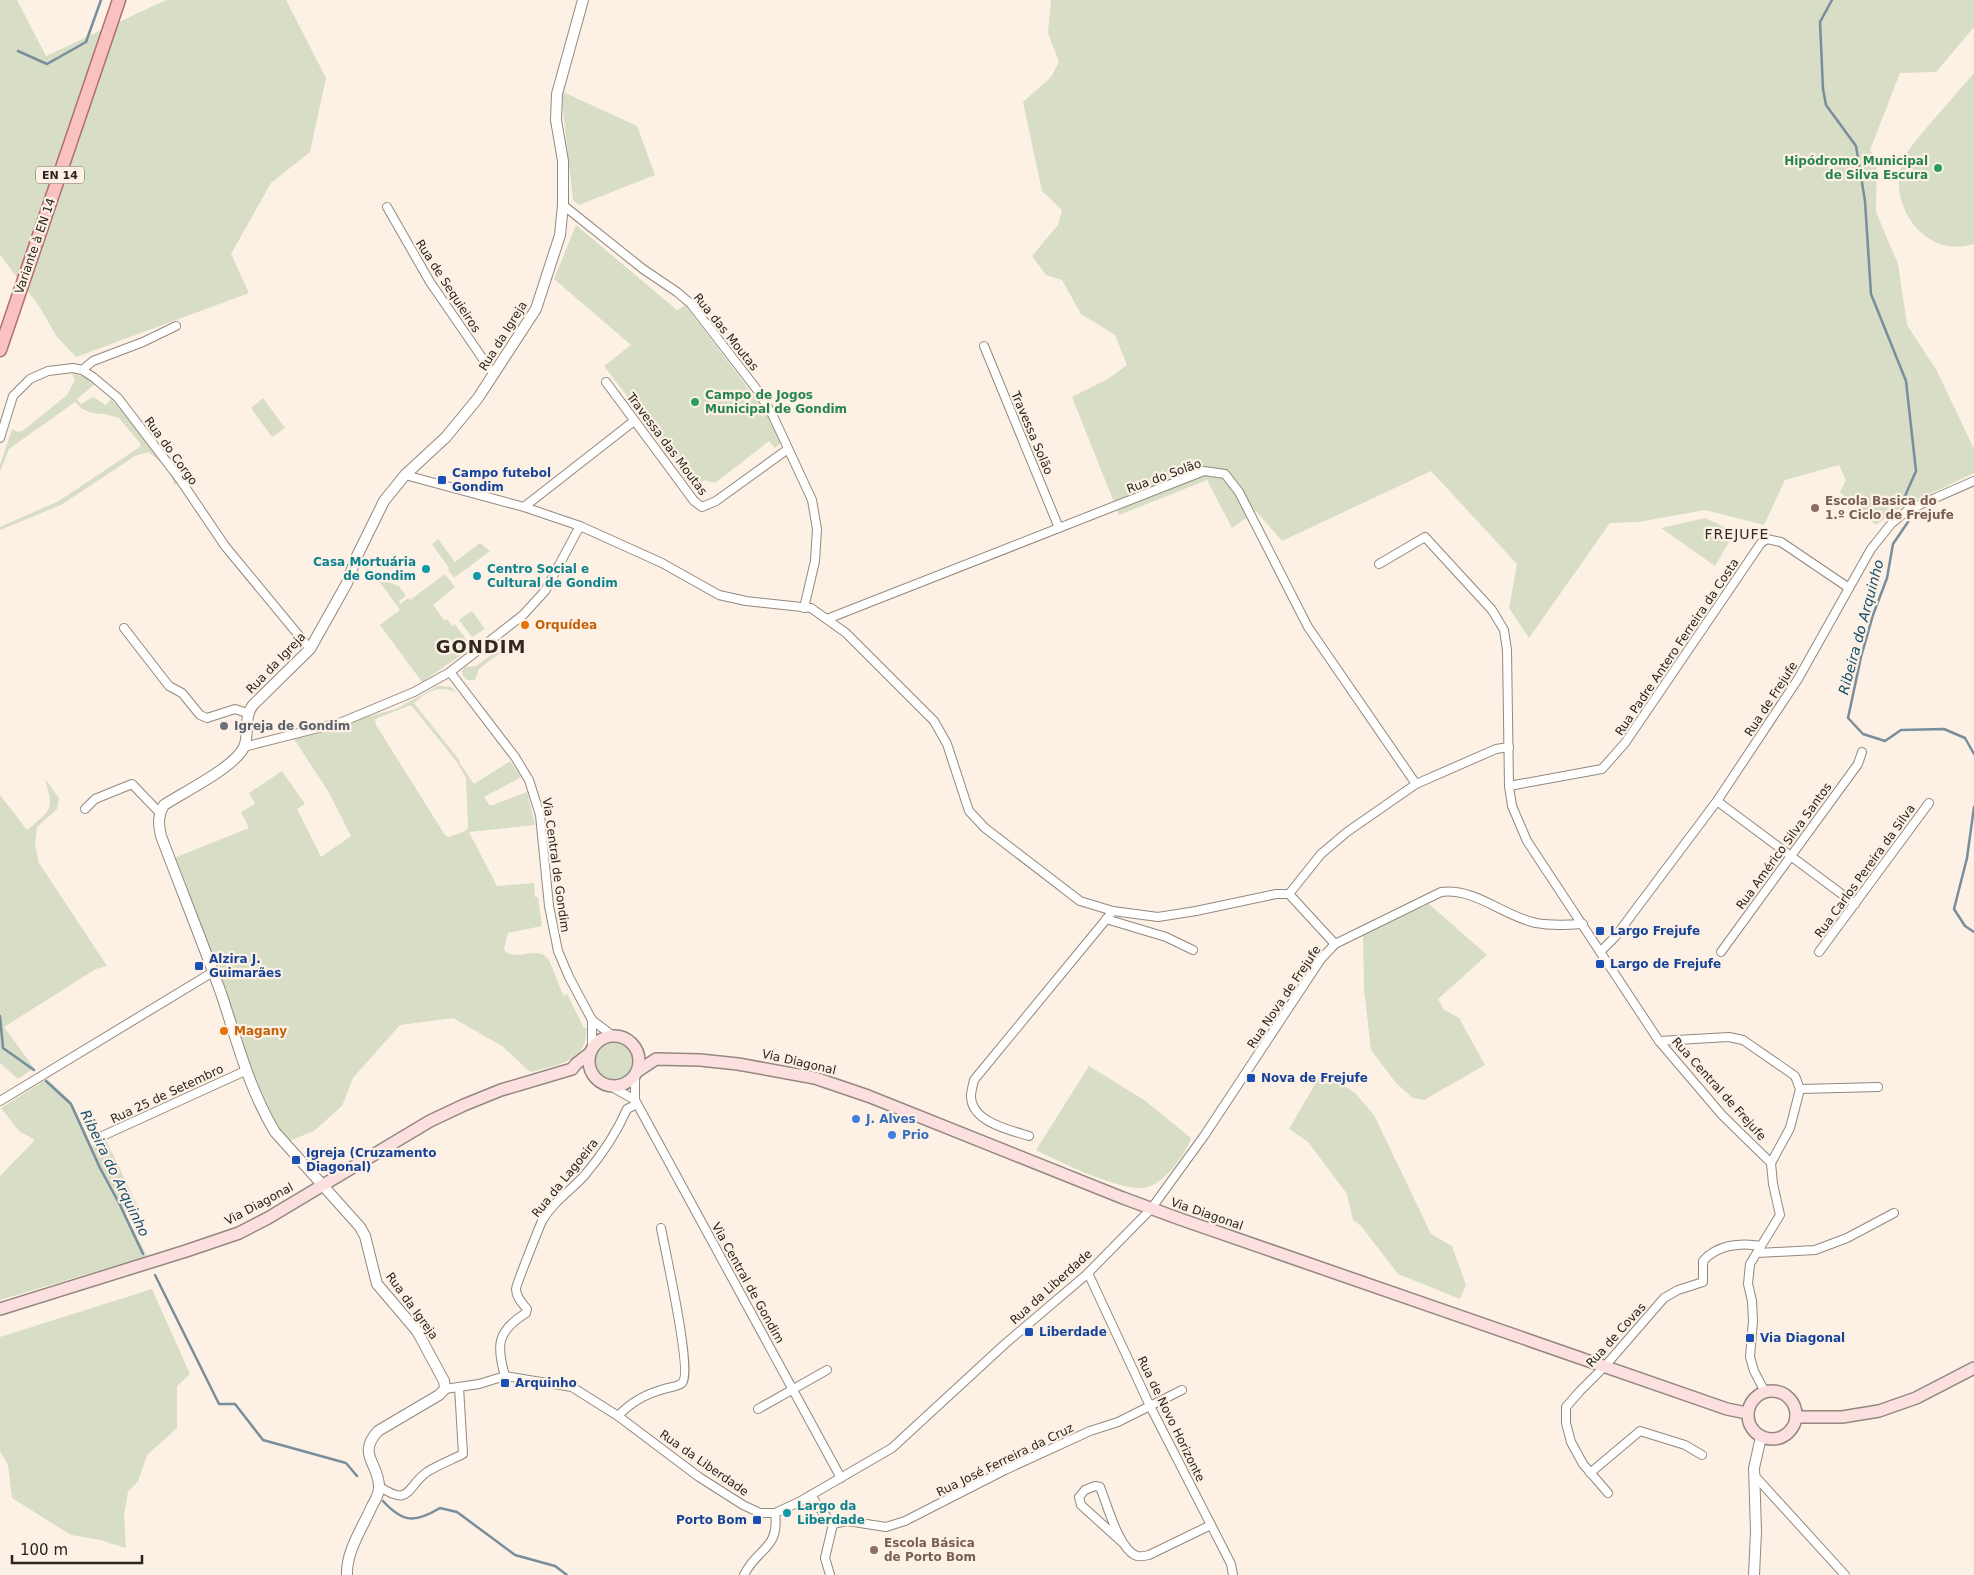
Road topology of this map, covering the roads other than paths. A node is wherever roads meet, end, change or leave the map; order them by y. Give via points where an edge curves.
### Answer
1 (119, 0) edge
2 (583, 0) edge
3 (563, 205) junction
4 (387, 207) dead end
5 (176, 326) dead end
6 (984, 346) dead end
7 (0, 350) edge
8 (82, 370) junction
9 (494, 375) junction
10 (606, 382) dead end
11 (634, 421) junction
12 (0, 438) edge
13 (788, 449) junction
14 (405, 475) junction
15 (1974, 481) edge
16 (524, 507) junction
17 (580, 526) junction
18 (1059, 528) junction
19 (1379, 564) dead end
20 (1849, 588) junction
21 (804, 608) junction
22 (827, 620) junction
23 (124, 628) dead end
24 (310, 649) junction
25 (450, 672) junction
26 (247, 713) junction
27 (244, 747) junction
28 (1509, 747) junction
29 (1862, 752) dead end
30 (1416, 784) junction
31 (1509, 786) junction
32 (1717, 801) junction
33 (1929, 803) dead end
34 (85, 809) dead end
35 (160, 812) junction
36 (1790, 857) junction
37 (1289, 894) junction
38 (1855, 904) junction
39 (1113, 911) junction
40 (1106, 919) junction
41 (1583, 924) junction
42 (1335, 944) junction
43 (1193, 950) dead end
44 (1600, 952) junction
45 (1721, 952) dead end
46 (1819, 952) dead end
47 (212, 972) junction
48 (592, 1020) junction
49 (613, 1036) junction
50 (1659, 1041) junction
51 (635, 1047) junction
52 (591, 1051) junction
53 (656, 1059) junction
54 (572, 1069) junction
55 (245, 1071) junction
56 (636, 1073) junction
57 (594, 1077) junction
58 (612, 1087) junction
59 (1878, 1087) dead end
60 (1800, 1089) junction
61 (0, 1100) edge
62 (636, 1102) junction
63 (1029, 1136) dead end
64 (98, 1138) dead end
65 (1771, 1163) junction
66 (323, 1184) junction
67 (1151, 1209) junction
68 (1894, 1213) dead end
69 (661, 1228) dead end
70 (1759, 1250) junction
71 (1088, 1273) junction
72 (0, 1309) edge
73 (1605, 1366) junction
74 (1974, 1368) edge
75 (827, 1370) dead end
76 (505, 1376) junction
77 (458, 1387) junction
78 (444, 1389) junction
79 (792, 1389) junction
80 (1182, 1390) dead end
81 (1765, 1392) junction
82 (1150, 1406) junction
83 (758, 1409) dead end
84 (1747, 1413) junction
85 (618, 1416) junction
86 (1796, 1417) junction
87 (1760, 1437) junction
88 (1702, 1455) dead end
89 (1590, 1473) junction
90 (1754, 1475) junction
91 (841, 1478) junction
92 (380, 1487) junction
93 (1608, 1493) dead end
94 (811, 1495) junction
95 (775, 1513) junction
96 (833, 1524) junction
97 (1211, 1525) junction
98 (1122, 1543) junction
99 (346, 1575) edge
100 (744, 1575) edge
101 (830, 1575) edge
102 (1232, 1575) edge
103 (1754, 1575) edge
104 (1844, 1575) edge

1 - 7 main road, Variante à EN 14 / EN 14
2 - 3 street, Rua da Igreja via 557,94
3 - 9 street, Rua da Igreja via 560,235 536,309
3 - 13 street, Rua das Moutas via 691,304 758,391
4 - 9 street, Rua de Sequieiros via 430,282
5 - 8 street via 93,361
6 - 18 street, Travessa Solão
8 - 12 street via 48,371 23,384 13,396
8 - 24 street, Rua do Corgo via 118,398 179,478 225,546
9 - 14 street, Rua da Igreja via 446,437
10 - 11 street, Travessa das Moutas
11 - 13 street, Travessa das Moutas via 694,501 702,507 716,501
11 - 16 street
13 - 21 street, Rua das Moutas via 812,500 817,529 815,561
14 - 16 street
14 - 24 street, Rua da Igreja via 384,501 347,583
15 - 20 street, Rua de Frejufe via 1908,510 1891,524 1871,549
16 - 17 street
17 - 21 street via 662,563 719,595
17 - 25 street via 546,591 523,615
18 - 22 street, Rua do Solão
18 - 30 street, Rua do Solão via 1204,471 1225,474 1239,492 1308,626
19 - 28 street via 1425,537 1492,610 1505,636
20 - 31 street, Rua Padre Antero Ferreira da Costa via 1781,542 1767,539 1761,543 1625,743 1602,769
20 - 32 street, Rua de Frejufe via 1798,679
21 - 22 street via 811,608
22 - 39 street via 846,633 934,722 947,744 969,811 985,828 1080,901
23 - 26 street via 170,686 182,693 200,715 207,718 235,709
24 - 26 street, Rua da Igreja
25 - 27 street via 414,692 342,722
25 - 48 street, Via Central de Gondim via 520,765 533,788 540,815 556,942 565,968
26 - 27 street, Rua da Igreja
27 - 35 street via 219,772 164,805
28 - 30 street via 1496,749
28 - 31 street
29 - 36 street, Rua Américo Silva Santos via 1858,764
30 - 37 street via 1346,832 1321,854
31 - 41 street via 1512,806 1527,841
32 - 36 street
32 - 44 street, Rua de Frejufe via 1615,938
33 - 38 street, Rua Carlos Pereira da Silva
34 - 35 street via 95,799 132,784
35 - 47 street, Rua da Igreja via 160,836
36 - 38 street
36 - 45 street, Rua Américo Silva Santos
37 - 39 street via 1158,917
37 - 42 street
38 - 46 street, Rua Carlos Pereira da Silva
39 - 40 street
40 - 43 street via 1166,937
40 - 63 street via 974,1080 971,1097 976,1112 995,1124
41 - 42 street, Rua Nova de Frejufe via 1558,926 1535,923 1468,894 1441,892
41 - 44 street
42 - 67 street, Rua Nova de Frejufe via 1321,959 1204,1136
44 - 50 street, Rua Central de Frejufe
47 - 55 street, Rua da Igreja
47 - 61 street
48 - 49 street, Via Central de Gondim
48 - 52 street, Via Central de Gondim
49 - 51 main road, Via Diagonal via 629,1040
49 - 52 main road, Via Diagonal via 597,1042
50 - 60 street via 1729,1037 1743,1040 1795,1076
50 - 65 street, Rua Central de Frejufe via 1722,1115
51 - 53 main road, Via Diagonal
51 - 56 main road via 640,1063
52 - 54 main road, Via Diagonal
52 - 57 main road via 589,1065
53 - 56 main road
53 - 67 main road, Via Diagonal via 738,1064 815,1078 876,1099
54 - 57 main road
54 - 66 main road, Via Diagonal via 524,1082 464,1105
55 - 64 street, Rua 25 de Setembro
55 - 66 street, Rua da Igreja via 275,1132
56 - 58 main road via 626,1084
56 - 62 street, Via Central de Gondim
57 - 58 main road
58 - 62 street
59 - 60 street
60 - 65 street via 1790,1128
62 - 76 street, Rua da Lagoeira via 627,1109 621,1123 583,1177 542,1220 516,1288 526,1313 503,1332 499,1343
62 - 79 street, Via Central de Gondim
65 - 70 street via 1780,1214
66 - 72 main road, Via Diagonal via 261,1222 224,1238
66 - 78 street, Rua da Igreja via 360,1227 378,1284 417,1331 441,1373
67 - 71 street, Rua da Liberdade
67 - 73 main road, Via Diagonal
68 - 70 street via 1847,1238 1814,1250
69 - 85 street via 684,1355 685,1378 681,1384 645,1395
70 - 73 street, Rua de Covas via 1734,1245 1710,1253 1703,1261 1703,1282 1664,1298
70 - 81 street via 1750,1264 1748,1284 1753,1321 1750,1357
71 - 82 street, Rua de Novo Horizonte
71 - 91 street, Rua da Liberdade via 892,1448
73 - 84 main road, Via Diagonal
73 - 89 street, Rua de Covas via 1566,1407 1571,1442
74 - 86 main road via 1916,1398 1879,1411 1842,1417
75 - 79 street
76 - 77 street, Rua da Liberdade
76 - 85 street, Rua da Liberdade via 572,1387
77 - 78 street, Rua da Liberdade
77 - 92 street via 463,1454 424,1474 404,1495 392,1495
78 - 92 street, Rua da Liberdade via 370,1439 369,1455
79 - 83 street
79 - 91 street, Via Central de Gondim
80 - 82 street, Rua José Ferreira da Cruz
81 - 84 main road via 1753,1400
81 - 86 main road via 1787,1396
82 - 96 street, Rua José Ferreira da Cruz via 1005,1470 905,1521 886,1527 847,1521
82 - 97 street, Rua de Novo Horizonte
84 - 87 main road via 1750,1427
85 - 95 street, Rua da Liberdade via 699,1477 743,1505 760,1513
86 - 87 main road via 1790,1432 1784,1437
87 - 90 street
88 - 89 street via 1685,1445 1640,1431
89 - 93 street, Rua de Covas
90 - 103 street
90 - 104 street
91 - 94 street, Rua da Liberdade
92 - 99 street via 350,1553
94 - 95 street, Rua da Liberdade
94 - 96 street
95 - 100 street via 777,1527 772,1541 749,1564
96 - 101 street via 825,1558
97 - 98 street via 1149,1555 1132,1553
97 - 102 street, Rua de Novo Horizonte via 1231,1564
98 - 98 street via 1100,1487 1085,1490 1080,1498 1081,1505

